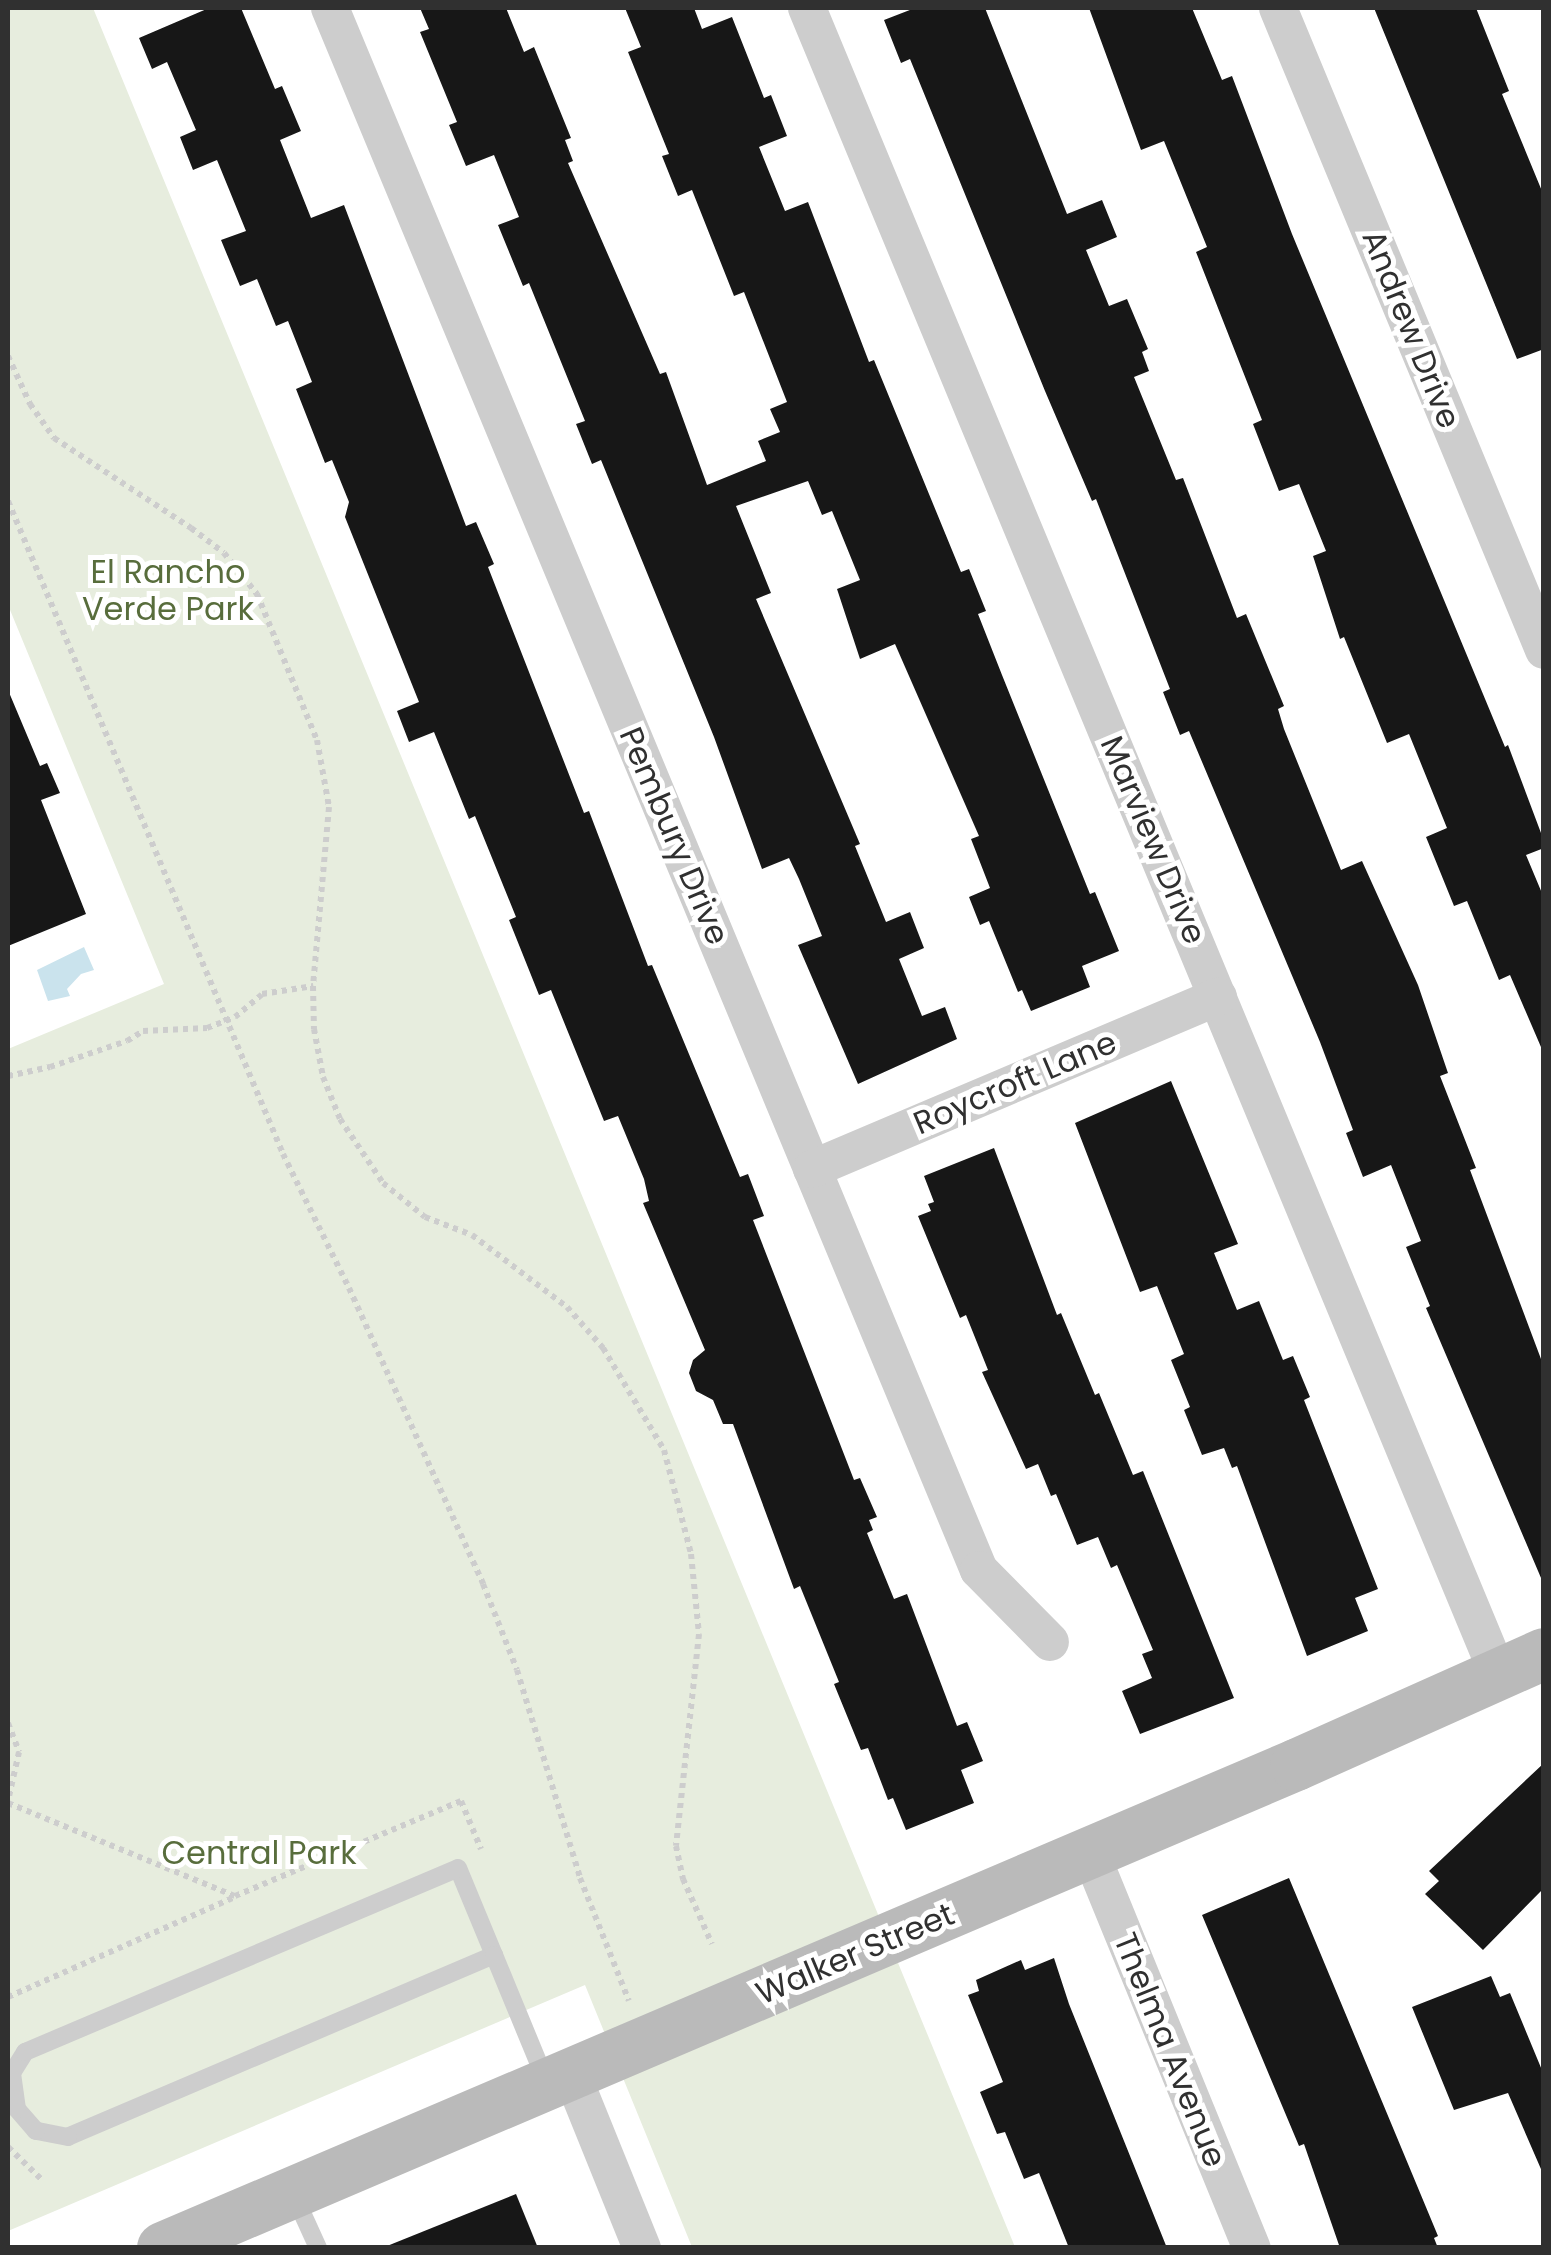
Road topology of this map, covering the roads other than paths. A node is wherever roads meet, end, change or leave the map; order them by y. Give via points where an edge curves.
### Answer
1 (330, 8) edge
2 (807, 8) edge
3 (1278, 8) edge
4 (1543, 646) edge
5 (1218, 997) junction
6 (812, 1169) junction
7 (1050, 1642) dead end
8 (1521, 1664) edge
9 (1090, 1852) junction
10 (494, 1955) junction
11 (560, 2080) junction
12 (294, 2194) junction
13 (164, 2248) edge
14 (318, 2248) edge
15 (642, 2248) edge
16 (1252, 2248) edge

1 - 6 street, Pembury Drive
2 - 5 street, Marview Drive
3 - 4 street, Andrew Drive
5 - 6 street, Roycroft Lane
5 - 8 street, Marview Drive
6 - 7 street, Pembury Drive via 979,1570
8 - 9 main road, Walker Street
9 - 11 main road, Walker Street
9 - 16 street, Thelma Avenue
10 - 10 lane via 458,1868 25,2052 12,2073 17,2109 36,2131 68,2137
10 - 11 lane
11 - 12 main road, Walker Street
11 - 15 street
12 - 13 main road, Walker Street
12 - 14 lane

